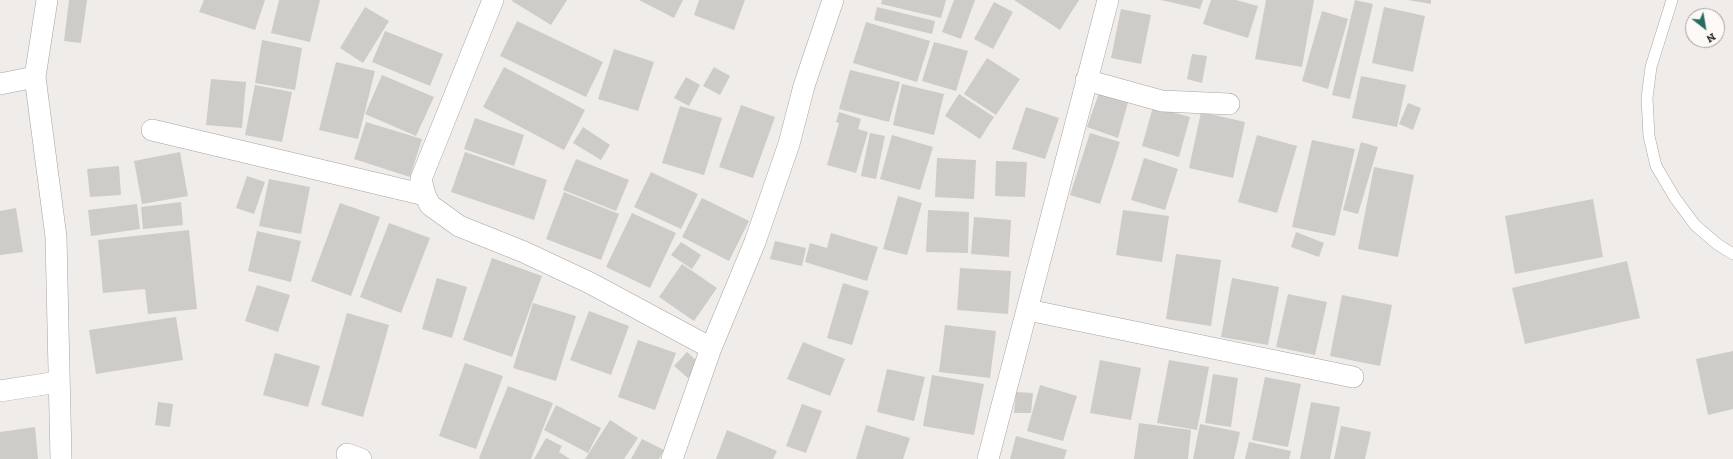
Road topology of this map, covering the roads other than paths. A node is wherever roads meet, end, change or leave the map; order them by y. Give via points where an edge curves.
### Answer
1 (46, 0) edge
2 (493, 0) edge
3 (833, 0) edge
4 (1108, 0) edge
5 (1672, 0) edge
6 (35, 77) junction
7 (1086, 80) junction
8 (0, 84) edge
9 (1229, 104) dead end
10 (152, 130) dead end
11 (425, 195) junction
12 (1733, 254) edge
13 (1028, 310) junction
14 (711, 348) junction
15 (1354, 378) dead end
16 (58, 382) junction
17 (0, 391) edge
18 (61, 459) edge
19 (672, 459) edge
20 (988, 459) edge

1 - 6 street
2 - 11 street via 421,179
3 - 14 street via 804,86 789,144 755,242
4 - 7 street
5 - 12 lane via 1651,67 1647,98 1649,136 1656,166 1695,225
6 - 8 street
6 - 16 street via 56,237
7 - 9 street via 1162,101
7 - 13 street
10 - 11 street
11 - 14 street via 430,205 459,226 524,252 590,283
13 - 15 street
13 - 20 street
14 - 19 street
16 - 17 street
16 - 18 street

